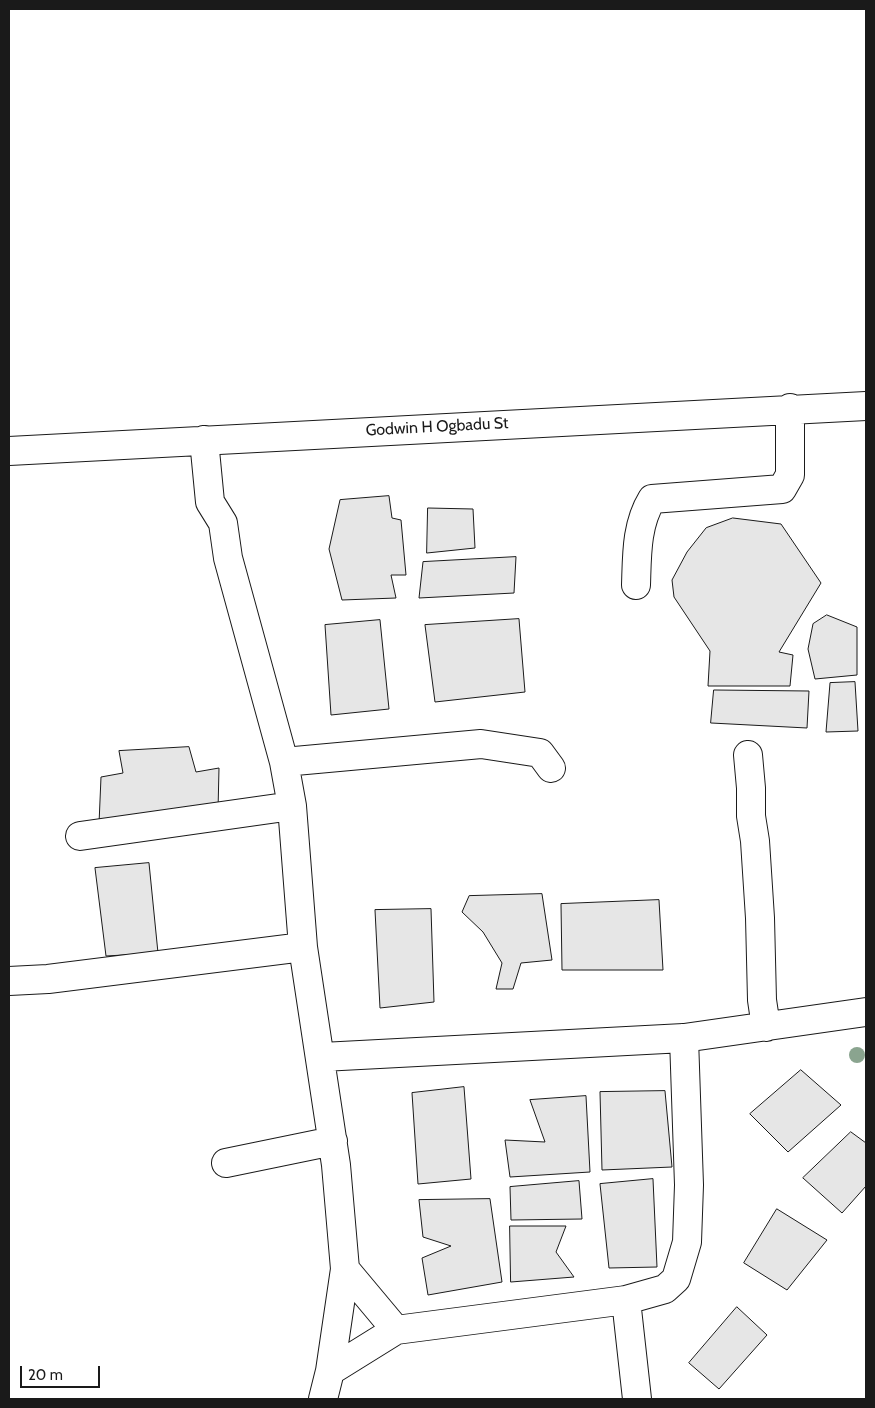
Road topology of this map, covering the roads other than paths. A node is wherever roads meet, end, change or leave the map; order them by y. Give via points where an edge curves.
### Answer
1 (866, 406) edge
2 (790, 408) junction
3 (204, 440) junction
4 (9, 451) edge
5 (636, 585) dead end
6 (748, 755) dead end
7 (284, 762) junction
8 (550, 768) dead end
9 (292, 806) junction
10 (80, 836) dead end
11 (303, 947) junction
12 (9, 981) edge
13 (866, 1012) edge
14 (766, 1027) junction
15 (684, 1038) junction
16 (322, 1057) junction
17 (333, 1141) junction
18 (226, 1163) dead end
19 (345, 1269) junction
20 (626, 1300) junction
21 (396, 1330) junction
22 (330, 1371) junction
23 (323, 1399) edge
24 (637, 1399) edge

1 - 2 street, Godwin H Ogbadu St
2 - 3 street, Godwin H Ogbadu St
2 - 5 street via 790,475 782,489 652,499 644,511 639,534
3 - 4 street, Godwin H Ogbadu St
3 - 7 street via 210,502 223,523 228,558
6 - 14 street
7 - 8 street via 481,744 540,753
7 - 9 street
9 - 10 street
9 - 11 street
11 - 12 street
11 - 16 street
13 - 14 street
14 - 15 street
15 - 16 street
15 - 20 street via 689,1184 687,1242 682,1267 676,1279 665,1289
16 - 17 street
17 - 18 street
17 - 19 street
19 - 21 street
19 - 22 street
20 - 21 street
20 - 24 street
21 - 22 street
22 - 23 street

